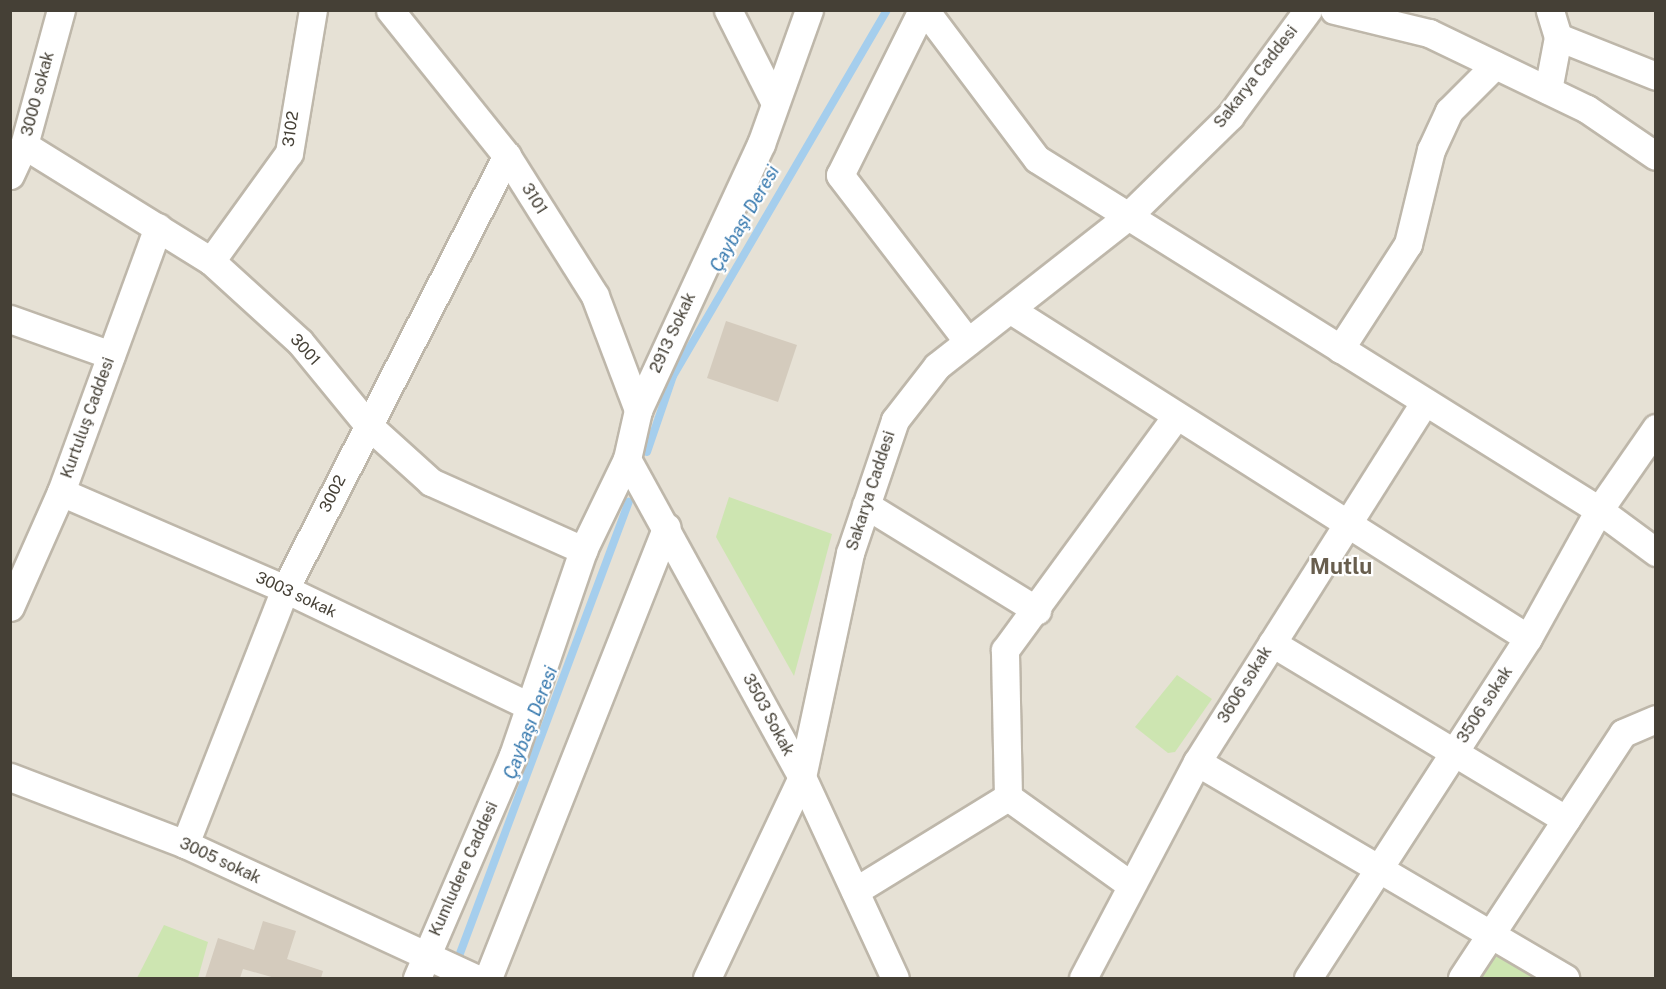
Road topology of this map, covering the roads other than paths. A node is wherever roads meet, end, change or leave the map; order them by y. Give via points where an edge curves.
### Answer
1 (61, 10) edge
2 (313, 10) edge
3 (390, 10) edge
4 (728, 10) edge
5 (809, 10) edge
6 (924, 10) edge
7 (1308, 10) edge
8 (1334, 10) edge
9 (1550, 10) edge
10 (1558, 37) junction
11 (1495, 65) junction
12 (1656, 76) edge
13 (1548, 90) junction
14 (773, 99) junction
15 (24, 145) junction
16 (507, 156) junction
17 (1656, 156) edge
18 (10, 175) edge
19 (1128, 216) junction
20 (158, 227) junction
21 (211, 261) junction
22 (1011, 310) junction
23 (10, 319) edge
24 (968, 342) junction
25 (1340, 349) junction
26 (111, 355) junction
27 (1425, 402) junction
28 (638, 410) junction
29 (1176, 416) junction
30 (368, 425) junction
31 (1656, 428) edge
32 (627, 459) junction
33 (61, 492) junction
34 (866, 505) junction
35 (1599, 510) junction
36 (1346, 525) junction
37 (667, 527) junction
38 (583, 550) junction
39 (1656, 552) edge
40 (285, 589) junction
41 (10, 606) edge
42 (1037, 610) junction
43 (1528, 638) junction
44 (1272, 643) junction
45 (526, 705) junction
46 (1656, 719) edge
47 (1455, 753) junction
48 (1197, 762) junction
49 (10, 777) edge
50 (802, 777) junction
51 (1008, 797) junction
52 (1566, 820) junction
53 (185, 844) junction
54 (1381, 870) junction
55 (1128, 883) junction
56 (855, 891) junction
57 (1491, 933) junction
58 (421, 968) edge
59 (475, 978) edge
60 (488, 978) edge
61 (707, 978) edge
62 (895, 978) edge
63 (1083, 978) edge
64 (1308, 978) edge
65 (1462, 978) edge
66 (1565, 978) edge

1 - 15 street, 3000 sokak
2 - 21 street, 3102 via 288,153
3 - 16 street, 3101
4 - 14 street
5 - 14 street, 2913 Sokak
6 - 19 street via 1037,159
6 - 24 street via 840,175
7 - 19 street, Sakarya Caddesi via 1230,116
8 - 11 street via 1429,33
9 - 10 street
10 - 12 street
10 - 13 street
11 - 13 street
11 - 25 street via 1449,111 1431,150 1408,244
13 - 17 street via 1587,109
14 - 28 street, 2913 Sokak via 760,144
15 - 18 street, 3000 sokak
15 - 20 street, 3001
16 - 28 street, 3101 via 595,296
16 - 30 street, 3002
19 - 22 street, Sakarya Caddesi
19 - 25 street
20 - 21 street, 3001
20 - 26 street, Kurtuluş Caddesi
21 - 30 street, 3001 via 300,342
22 - 24 street, Sakarya Caddesi
22 - 29 street
23 - 26 street
24 - 34 street, Sakarya Caddesi via 937,366 895,420
25 - 27 street
26 - 33 street, Kurtuluş Caddesi
27 - 35 street
27 - 36 street, 3606 sokak
28 - 32 street, 2913 Sokak
29 - 36 street
29 - 42 street
30 - 38 street, 3001 via 431,482
30 - 40 street, 3002
31 - 35 street, 3506 sokak
32 - 37 street, 3503 Sokak
32 - 38 street, Kumludere Caddesi
33 - 40 street, 3003 sokak
33 - 41 street, Kurtuluş Caddesi
34 - 42 street
34 - 50 street, Sakarya Caddesi via 850,553
35 - 39 street
35 - 43 street, 3506 sokak
36 - 43 street
36 - 44 street, 3606 sokak
37 - 50 street, 3503 Sokak
37 - 60 street
38 - 45 street, Kumludere Caddesi
40 - 45 street, 3003 sokak
40 - 53 street, 3002
42 - 51 street via 1005,650
43 - 47 street, 3506 sokak
44 - 47 street
44 - 48 street, 3606 sokak
45 - 58 street, Kumludere Caddesi via 513,755
46 - 52 street via 1623,733
47 - 52 street
47 - 54 street, 3506 sokak
48 - 54 street
48 - 55 street, 3606 sokak
49 - 53 street, 3005 sokak
50 - 56 street, 3503 Sokak
50 - 61 street, Sakarya Caddesi
51 - 55 street
51 - 56 street
52 - 57 street
53 - 58 street, 3005 sokak
54 - 57 street
54 - 64 street, 3506 sokak
55 - 63 street, 3606 sokak
56 - 62 street, 3503 Sokak
57 - 65 street
57 - 66 street
58 - 59 street

